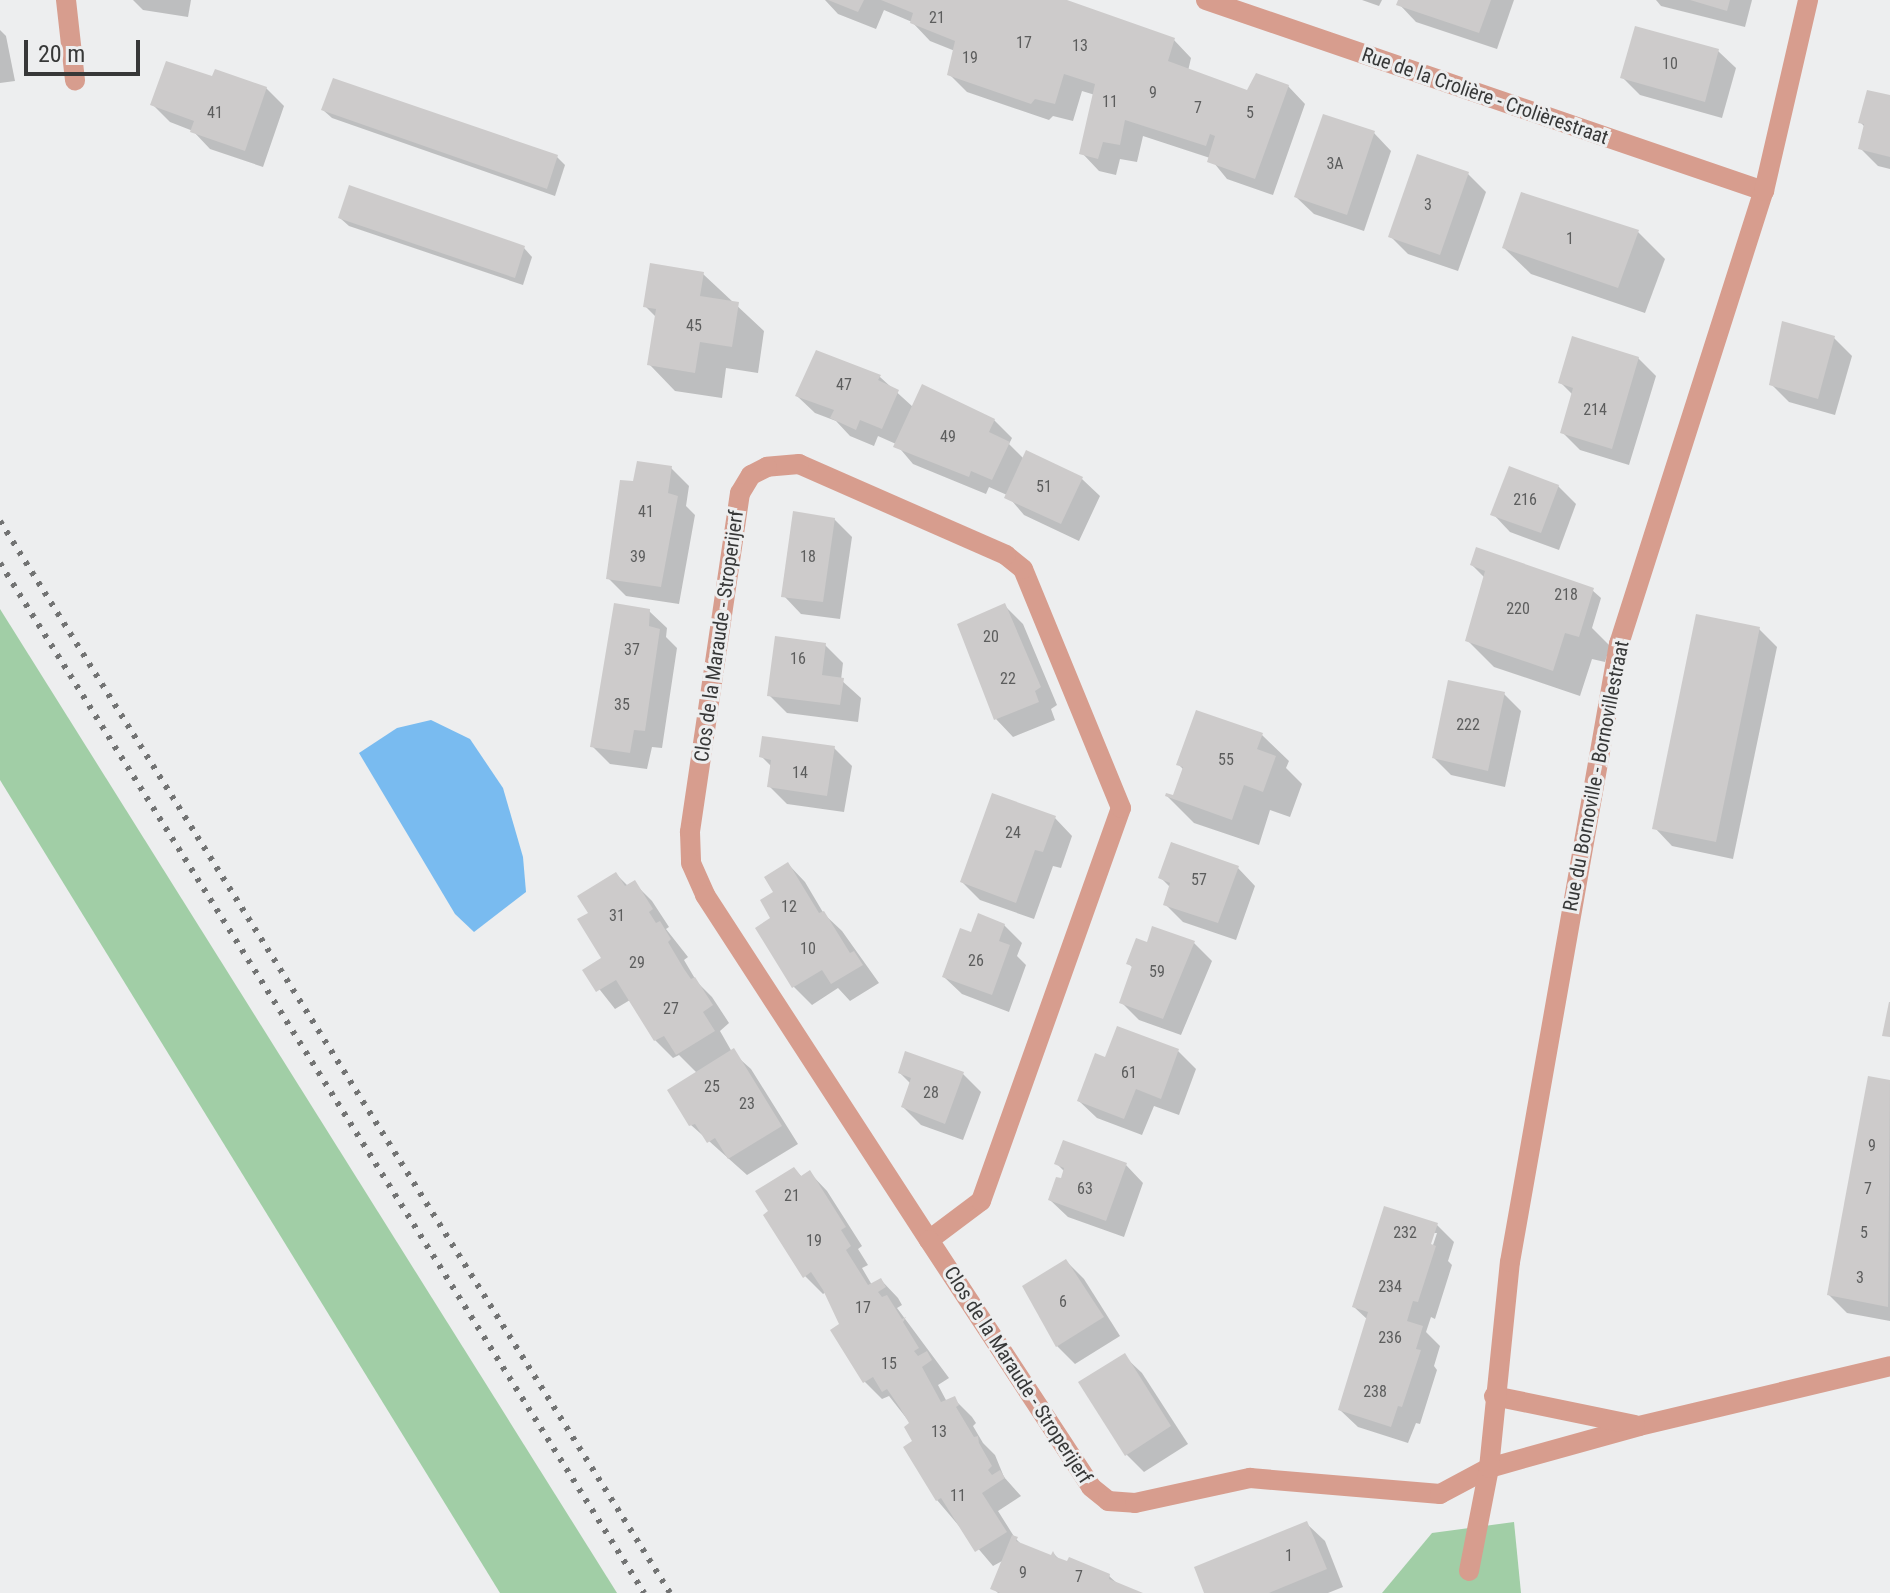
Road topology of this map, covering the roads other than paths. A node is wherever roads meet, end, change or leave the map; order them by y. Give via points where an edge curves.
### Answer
1 (66, 0) edge
2 (1206, 0) edge
3 (1808, 0) edge
4 (75, 80) dead end
5 (1764, 191) junction
6 (929, 1240) junction
7 (1890, 1366) edge
8 (1494, 1396) junction
9 (1639, 1426) junction
10 (1489, 1468) junction
11 (1469, 1571) dead end

1 - 4 street
2 - 5 street, Rue de la Crolière - Crolièrestraat
3 - 5 street, Rue du Bornoville - Bornovillestraat
5 - 8 street, Rue du Bornoville - Bornovillestraat via 1619,644 1510,1262
6 - 6 street, Clos de la Maraude - Stroperijerf via 981,1201 1121,808 1023,569 1006,555 799,464 767,467 751,475 740,493 690,832 691,863 705,895
6 - 10 street, Clos de la Maraude - Stroperijerf via 1091,1487 1108,1501 1135,1503 1250,1478 1440,1494
7 - 9 street, Clos de la Maraude - Stroperijerf
8 - 9 street
8 - 10 street, Rue du Bornoville - Bornovillestraat
9 - 10 street, Clos de la Maraude - Stroperijerf
10 - 11 street, Rue du Bornoville - Bornovillestraat

